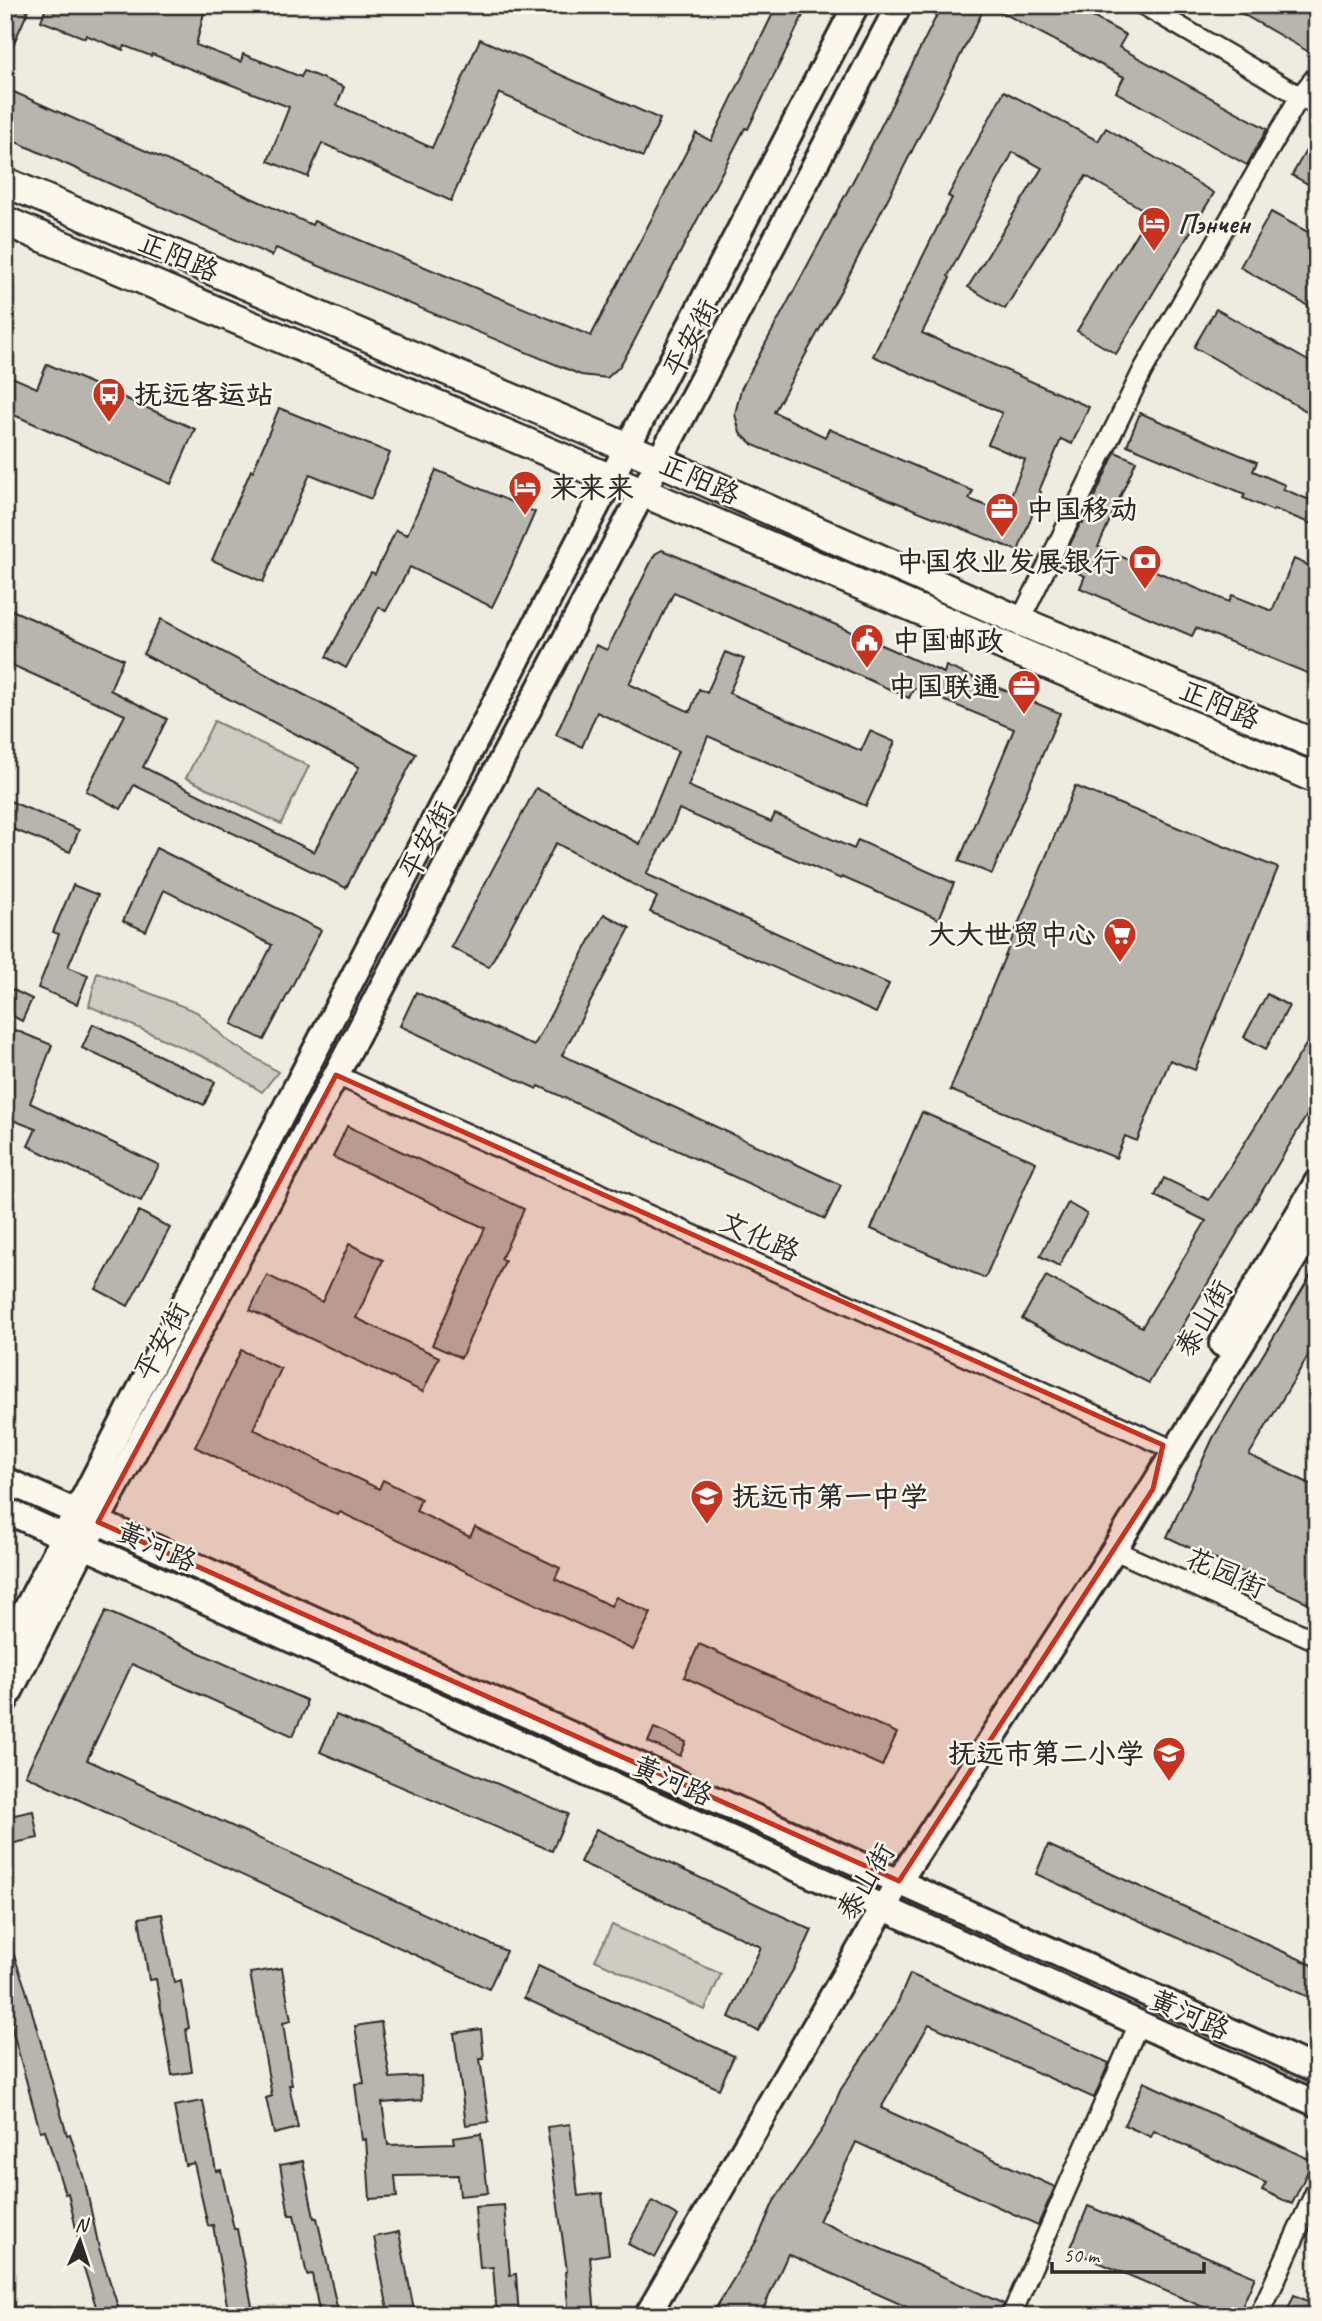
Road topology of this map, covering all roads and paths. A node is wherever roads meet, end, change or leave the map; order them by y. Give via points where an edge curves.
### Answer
1 (856, 5) edge
2 (899, 5) edge
3 (1143, 5) edge
4 (1317, 75) edge
5 (1300, 96) junction
6 (1317, 106) edge
7 (5, 181) edge
8 (5, 221) edge
9 (629, 448) junction
10 (659, 461) junction
11 (612, 479) junction
12 (641, 493) junction
13 (1020, 621) junction
14 (1317, 745) edge
15 (1317, 779) edge
16 (336, 1075) junction
17 (1317, 1182) edge
18 (1317, 1221) edge
19 (1163, 1446) junction
20 (5, 1480) edge
21 (1153, 1489) junction
22 (5, 1510) edge
23 (76, 1511) junction
24 (98, 1522) junction
25 (74, 1541) junction
26 (1114, 1550) junction
27 (1317, 1641) edge
28 (5, 1650) edge
29 (5, 1701) edge
30 (899, 1881) junction
31 (883, 1908) junction
32 (1139, 2023) junction
33 (1317, 2070) edge
34 (1317, 2104) edge
35 (1317, 2188) edge
36 (648, 2316) edge
37 (1012, 2316) edge
38 (1259, 2316) edge

1 - 9 main road, 平安街
2 - 10 main road, 平安街
3 - 5 street
4 - 5 street
5 - 6 street
5 - 13 street via 1143,370
7 - 9 main road, 正阳路
8 - 11 main road, 正阳路
9 - 10 main road, 正阳路
9 - 11 main road, 平安街
10 - 12 main road, 平安街
10 - 13 main road, 正阳路
11 - 12 main road, 正阳路
11 - 23 main road, 平安街
12 - 15 main road, 正阳路
12 - 16 main road, 平安街
13 - 14 main road, 正阳路
16 - 19 street, 文化路
16 - 24 main road, 平安街
17 - 19 main road, 泰山街
18 - 21 main road, 泰山街
19 - 21 main road, 泰山街
20 - 23 main road, 黄河路
21 - 26 main road, 泰山街
22 - 25 main road, 黄河路
23 - 24 main road, 黄河路
23 - 25 main road, 平安街
24 - 25 main road, 平安街
24 - 30 main road, 黄河路
25 - 28 main road, 平安街
25 - 29 main road, 平安街
25 - 31 main road, 黄河路
26 - 27 street, 花园街
26 - 30 main road, 泰山街
30 - 31 main road, 泰山街
30 - 33 main road, 黄河路
31 - 32 main road, 黄河路
31 - 36 main road, 泰山街
32 - 34 main road, 黄河路
32 - 37 street
35 - 38 street

